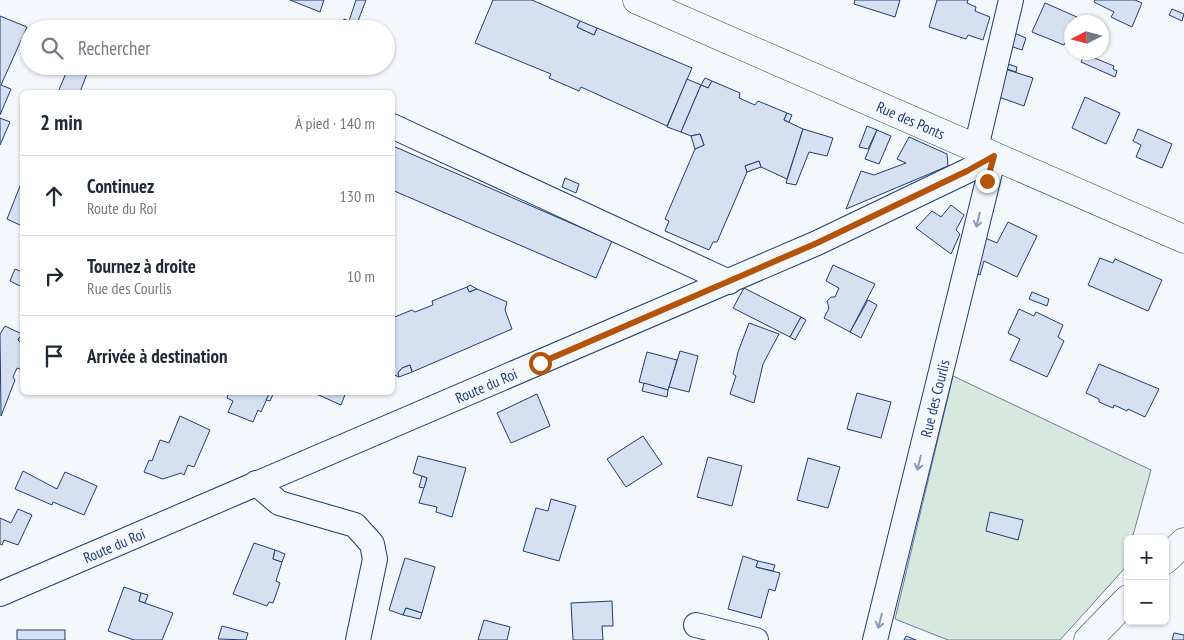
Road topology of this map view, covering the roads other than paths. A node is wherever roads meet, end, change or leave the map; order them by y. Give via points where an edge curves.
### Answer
1 (637, 0) edge
2 (1011, 0) edge
3 (395, 127) edge
4 (985, 152) junction
5 (1184, 239) edge
6 (729, 282) junction
7 (256, 483) junction
8 (1184, 542) edge
9 (1169, 556) edge
10 (0, 594) edge
11 (1124, 603) edge
12 (696, 625) dead end
13 (358, 640) edge
14 (756, 640) edge
15 (875, 640) edge
16 (1088, 640) edge

1 - 4 main road, Rue des Ponts
2 - 4 street, Rue des Courlis
3 - 6 street
4 - 5 main road, Rue des Ponts
4 - 6 street, Route du Roi via 967,171
4 -> 15 street, Rue des Courlis
6 - 7 street, Route du Roi
7 - 10 street, Route du Roi
7 - 13 street via 279,503 355,525 372,544 375,559
8 - 9 main road
11 - 16 main road
12 - 14 street

